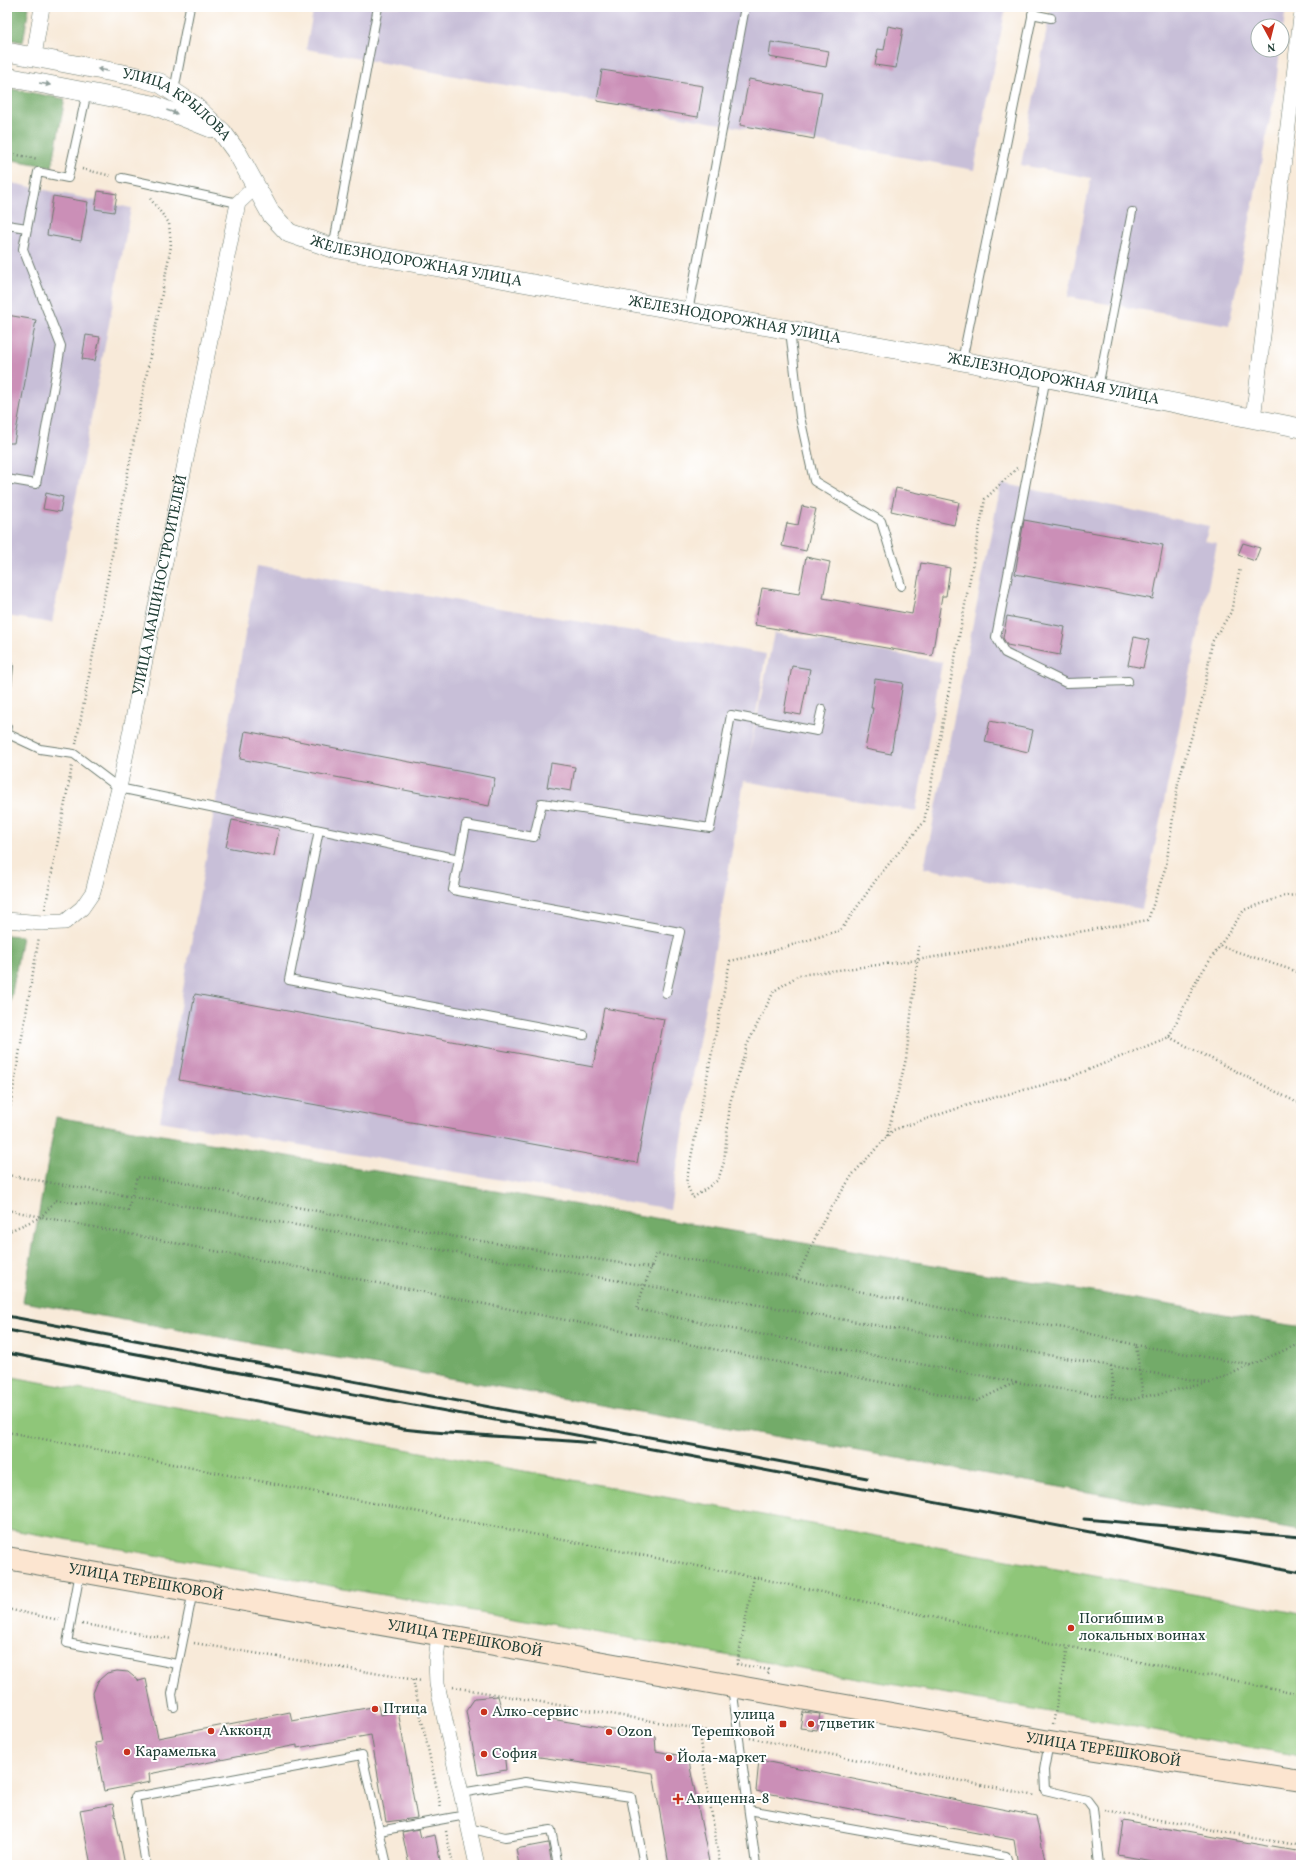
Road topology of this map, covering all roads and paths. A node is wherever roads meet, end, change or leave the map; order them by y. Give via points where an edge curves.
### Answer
1 (42, 7) edge
2 (190, 7) edge
3 (378, 7) edge
4 (745, 7) edge
5 (1033, 10) edge
6 (1301, 16) edge
7 (1051, 18) dead end
8 (7, 52) edge
9 (34, 56) junction
10 (7, 77) edge
11 (87, 92) junction
12 (174, 92) junction
13 (1296, 96) edge
14 (222, 132) junction
15 (71, 166) junction
16 (122, 178) joint
17 (255, 187) junction
18 (146, 193) dead end
19 (238, 203) junction
20 (1132, 212) dead end
21 (7, 225) edge
22 (27, 228) junction
23 (334, 248) junction
24 (688, 312) junction
25 (790, 330) junction
26 (962, 361) junction
27 (1046, 377) junction
28 (1098, 388) junction
29 (1253, 419) junction
30 (1301, 428) edge
31 (1031, 453) junction
32 (7, 479) edge
33 (1240, 568) dead end
34 (901, 586) dead end
35 (7, 663) edge
36 (1128, 681) dead end
37 (7, 686) edge
38 (822, 709) dead end
39 (7, 727) edge
40 (74, 754) junction
41 (119, 788) junction
42 (319, 830) junction
43 (459, 859) junction
44 (1301, 895) edge
45 (7, 920) edge
46 (42, 923) junction
47 (919, 946) dead end
48 (1220, 946) junction
49 (917, 960) junction
50 (1301, 974) edge
51 (666, 993) dead end
52 (584, 1035) dead end
53 (1170, 1037) junction
54 (1301, 1103) edge
55 (7, 1126) edge
56 (887, 1137) junction
57 (7, 1175) edge
58 (132, 1197) junction
59 (7, 1210) edge
60 (41, 1217) junction
61 (7, 1232) edge
62 (651, 1268) junction
63 (796, 1279) junction
64 (644, 1285) junction
65 (1301, 1343) edge
66 (1136, 1345) junction
67 (1252, 1365) junction
68 (1111, 1366) junction
69 (1139, 1370) junction
70 (1016, 1382) junction
71 (1210, 1383) junction
72 (1112, 1397) junction
73 (1143, 1397) junction
74 (7, 1432) edge
75 (7, 1558) edge
76 (80, 1571) junction
77 (754, 1577) junction
78 (193, 1591) junction
79 (7, 1609) edge
80 (71, 1622) junction
81 (439, 1634) junction
82 (182, 1641) junction
83 (1068, 1646) junction
84 (177, 1664) junction
85 (413, 1680) junction
86 (437, 1684) junction
87 (732, 1686) junction
88 (765, 1691) junction
89 (1301, 1694) edge
90 (174, 1707) dead end
91 (698, 1729) junction
92 (738, 1736) junction
93 (1050, 1742) junction
94 (1301, 1781) edge
95 (461, 1792) junction
96 (1039, 1797) dead end
97 (1093, 1808) junction
98 (749, 1810) junction
99 (443, 1819) junction
100 (467, 1822) junction
101 (379, 1831) junction
102 (1301, 1846) edge
103 (146, 1865) edge
104 (387, 1865) edge
105 (453, 1865) edge
106 (477, 1865) edge
107 (558, 1865) edge
108 (644, 1865) edge
109 (720, 1865) edge
110 (756, 1865) edge
111 (1008, 1865) edge
112 (1099, 1865) edge

1 - 9 street
2 - 12 lane
3 - 23 lane
4 - 24 lane
5 - 7 lane
5 - 26 lane
6 - 13 street
8 - 9 street, УЛИЦА КРЫЛОВА
12 -> 9 street, УЛИЦА КРЫЛОВА via 160,83 139,77
10 -> 11 street, УЛИЦА КРЫЛОВА
11 -> 14 street, УЛИЦА КРЫЛОВА via 153,105
11 - 15 lane
12 - 14 street, УЛИЦА КРЫЛОВА via 192,104
13 - 29 street
14 - 17 street, ЖЕЛЕЗНОДОРОЖНАЯ УЛИЦА via 238,154
15 - 16 path
15 - 22 lane via 68,178 38,172
16 - 19 lane
17 - 19 street
17 - 23 street, ЖЕЛЕЗНОДОРОЖНАЯ УЛИЦА via 271,214 289,233
18 - 40 path via 169,223 171,246
19 - 41 street, УЛИЦА МАШИНОСТРОИТЕЛЕЙ
20 - 28 lane
21 - 22 lane
22 - 32 lane via 22,249 61,346 36,484
23 - 24 street, ЖЕЛЕЗНОДОРОЖНАЯ УЛИЦА
24 - 25 street, ЖЕЛЕЗНОДОРОЖНАЯ УЛИЦА
25 - 26 street, ЖЕЛЕЗНОДОРОЖНАЯ УЛИЦА
25 - 34 lane via 800,417 814,481 881,521
26 - 27 street, ЖЕЛЕЗНОДОРОЖНАЯ УЛИЦА
27 - 28 street, ЖЕЛЕЗНОДОРОЖНАЯ УЛИЦА
27 - 31 lane
28 - 29 street, ЖЕЛЕЗНОДОРОЖНАЯ УЛИЦА
29 - 30 street, ЖЕЛЕЗНОДОРОЖНАЯ УЛИЦА
31 - 36 lane via 996,636 1005,653 1066,683
31 - 49 path via 985,499 924,822 878,877 841,930 730,961 686,1183 693,1198 718,1180 724,1162 730,1104 747,1045 774,991 799,975
33 - 49 path via 1231,612 1212,642 1203,697 1178,783 1166,866 1148,920
35 - 37 lane via 10,666
38 - 43 lane via 817,731 731,715 710,828 542,803 534,837 466,825
39 - 40 lane via 8,734 40,749
40 - 41 lane
40 - 46 path
41 - 42 lane
41 - 46 street, УЛИЦА МАШИНОСТРОИТЕЛЕЙ via 93,892 82,908 65,922
42 - 43 lane
42 - 52 lane via 289,980
43 - 51 lane via 453,890 680,932
44 - 48 path via 1284,896 1244,910
45 - 46 street, УЛИЦА МАШИНОСТРОИТЕЛЕЙ
46 - 55 path
47 - 49 path
48 - 50 path
48 - 53 path via 1198,978
49 - 56 path via 906,1059
53 - 54 path
53 - 56 path via 1066,1079 977,1102 893,1130
56 - 63 path via 853,1174 824,1219
57 - 58 path
58 - 60 path via 128,1210 56,1200
58 - 62 path via 137,1177 179,1181 456,1237
58 - 64 path
59 - 60 path
60 - 61 path
60 - 70 path via 977,1402
62 - 63 path via 656,1254
62 - 64 path
63 - 66 path via 957,1311 1071,1329
64 - 68 path
64 - 70 path via 636,1309
65 - 67 path
66 - 67 path
66 - 69 path
67 - 71 path
68 - 69 path
68 - 72 path
69 - 71 path
69 - 73 path
70 - 72 path
71 - 73 path
72 - 73 path via 1129,1400
74 - 77 path
75 - 76 main road, УЛИЦА ТЕРЕШКОВОЙ
76 - 78 main road, УЛИЦА ТЕРЕШКОВОЙ
76 - 80 lane
77 - 83 path
77 - 88 path via 737,1664 769,1670
78 - 81 main road, УЛИЦА ТЕРЕШКОВОЙ
78 - 82 lane
79 - 80 path
80 - 82 path
80 - 84 lane via 67,1643
81 - 86 street
81 - 87 main road, УЛИЦА ТЕРЕШКОВОЙ
82 - 84 lane
82 - 85 path
83 - 89 path
83 - 93 path
84 - 90 lane via 172,1694
85 - 86 path
85 - 99 path
86 - 91 path
86 - 95 street
87 - 88 main road, УЛИЦА ТЕРЕШКОВОЙ
87 - 92 lane
88 - 93 main road, УЛИЦА ТЕРЕШКОВОЙ
91 - 92 path
91 - 109 path
92 - 96 path
92 - 98 lane
93 - 94 main road, УЛИЦА ТЕРЕШКОВОЙ
93 - 97 lane via 1044,1770 1046,1790 1087,1800
95 - 100 street
95 - 108 lane via 525,1782 631,1797
97 - 102 path
97 - 112 lane
98 - 110 lane
98 - 111 lane via 1006,1856
99 - 100 lane
99 - 101 lane
99 - 105 path
100 - 106 street
100 - 107 lane via 505,1837 551,1830
101 - 103 lane via 362,1755 135,1797
101 - 104 lane

